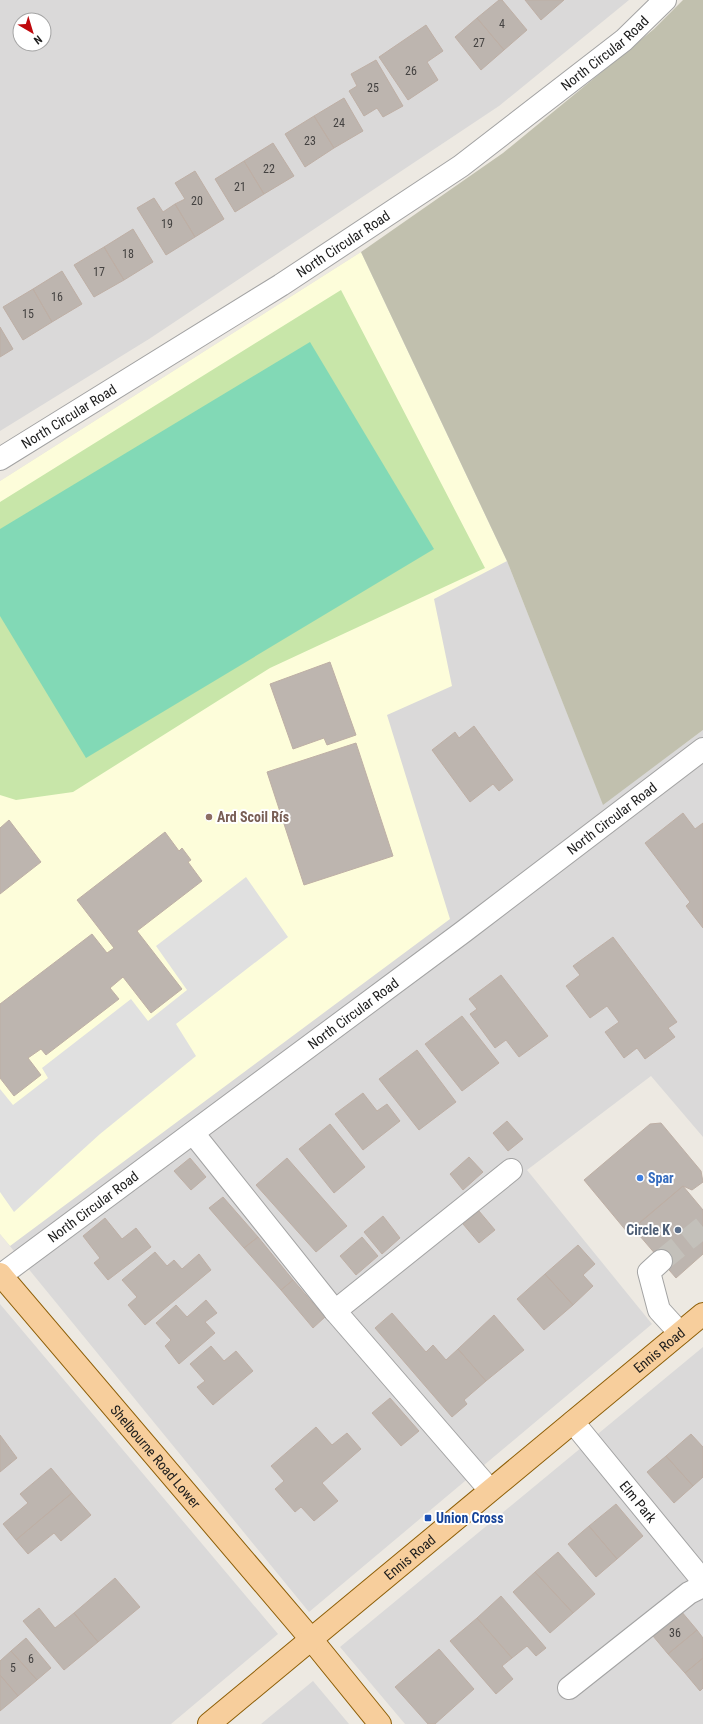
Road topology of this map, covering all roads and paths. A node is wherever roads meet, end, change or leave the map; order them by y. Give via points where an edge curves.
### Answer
1 (664, 0) edge
2 (0, 459) edge
3 (703, 749) edge
4 (193, 1133) junction
5 (511, 1170) dead end
6 (661, 1261) tunnel mouth
7 (0, 1275) edge
8 (335, 1312) junction
9 (703, 1314) edge
10 (680, 1333) junction
11 (573, 1422) junction
12 (490, 1490) junction
13 (703, 1581) edge
14 (703, 1586) edge
15 (310, 1639) junction
16 (569, 1688) dead end
17 (209, 1724) edge
18 (380, 1724) edge

1 - 2 street, North Circular Road via 624,40 461,166 281,285
3 - 4 street, North Circular Road via 464,932
4 - 7 street, North Circular Road
4 - 8 street
5 - 8 street
6 - 10 street via 649,1272 659,1310
7 - 15 main road, Shelbourne Road Lower
8 - 12 street
9 - 10 main road, Ennis Road
10 - 11 main road, Ennis Road
11 - 12 main road, Ennis Road
11 - 13 street, Elm Park
12 - 15 main road, Ennis Road
14 - 16 street via 689,1593
15 - 17 main road, Ennis Road
15 - 18 main road, Shelbourne Road Lower

